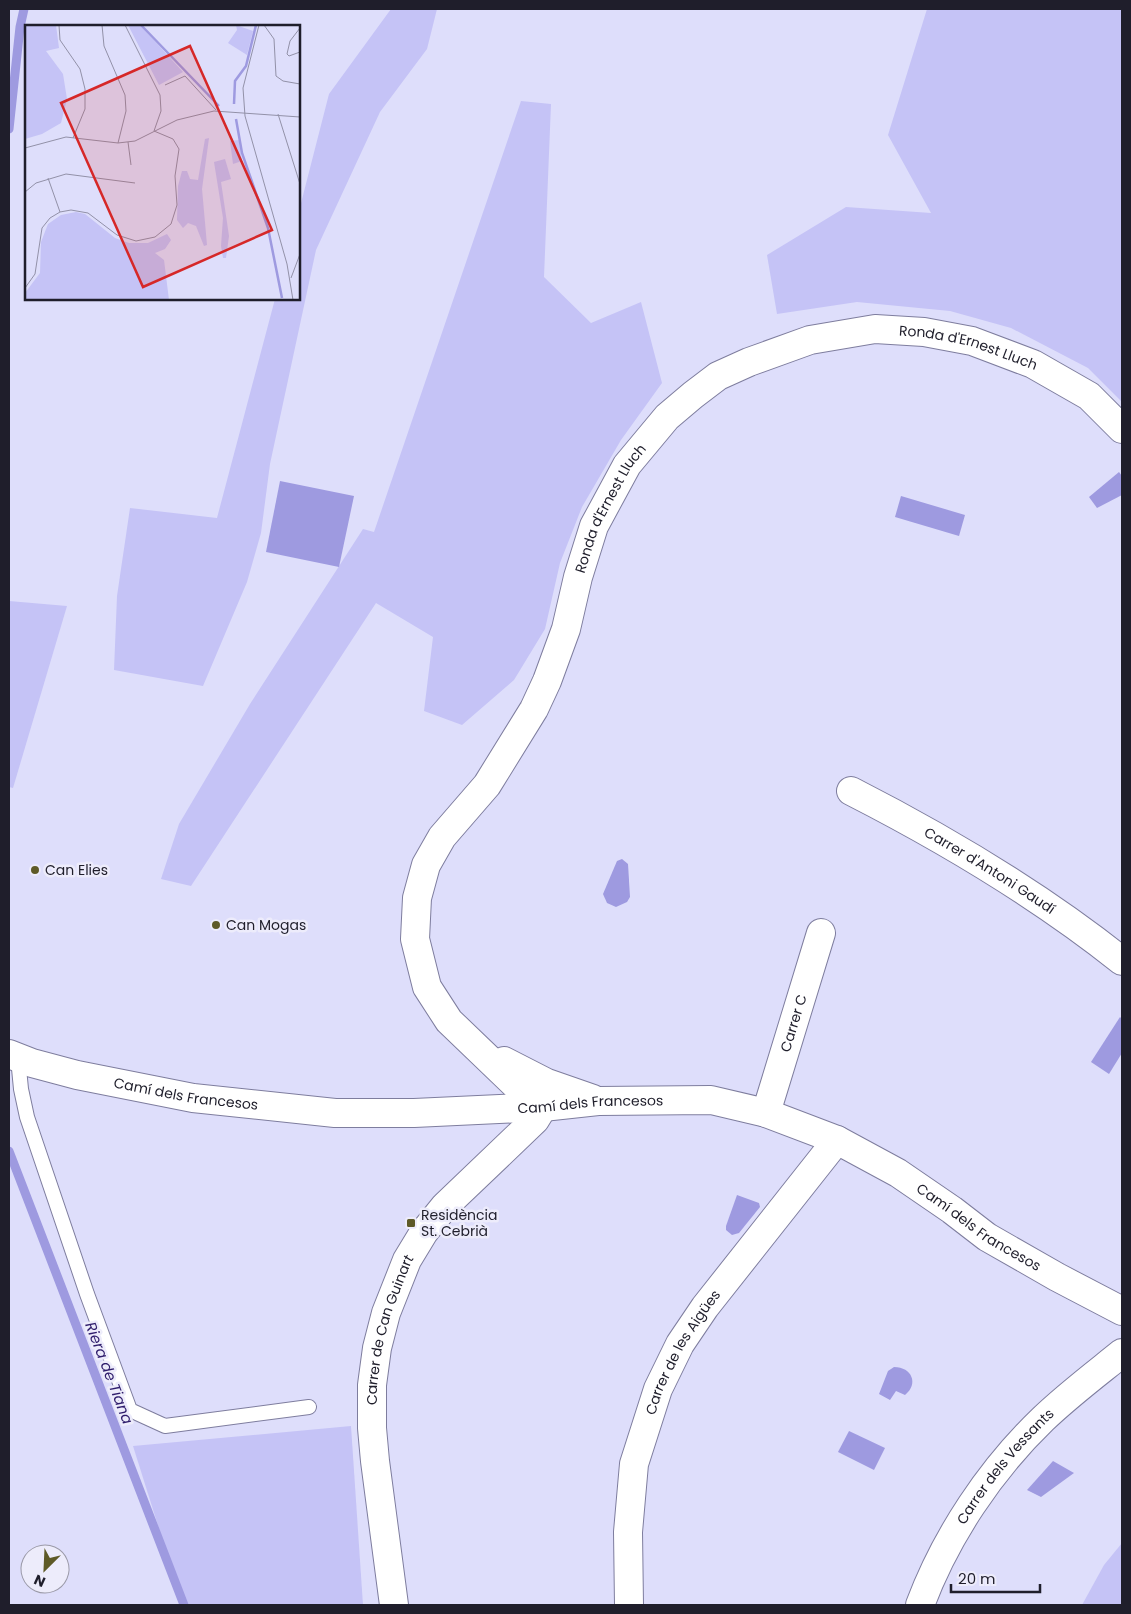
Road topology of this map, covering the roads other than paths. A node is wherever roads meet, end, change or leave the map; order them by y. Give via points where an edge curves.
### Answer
1 (1122, 429) edge
2 (851, 791) dead end
3 (821, 933) dead end
4 (1122, 961) edge
5 (480, 1051) junction
6 (14, 1056) edge
7 (598, 1101) junction
8 (543, 1107) junction
9 (766, 1113) junction
10 (838, 1140) junction
11 (1122, 1310) edge
12 (1122, 1353) edge
13 (309, 1407) dead end
14 (394, 1605) edge
15 (629, 1605) edge
16 (920, 1605) edge

1 - 5 street, Ronda d'Ernest Lluch via 1089,396 1033,364 972,341 924,332 875,329 810,340 749,362 718,376 667,417 627,465 594,526 566,629 548,682 534,709 487,785 442,837 426,864 417,898 415,939 427,987 449,1021
2 - 4 street, Carrer d'Antoni Gaudí via 1014,883
3 - 9 street, Carrer C
5 - 7 street, Ronda d'Ernest Lluch via 547,1083
5 - 8 street, Ronda d'Ernest Lluch
6 - 8 street, Camí dels Francesos via 77,1075 193,1098 335,1113
6 - 13 lane via 27,1117 130,1410 165,1426
7 - 8 street, Camí dels Francesos
7 - 9 street, Camí dels Francesos via 711,1100
8 - 14 street, Carrer de Can Guinart via 535,1120 445,1206 424,1232 408,1260 386,1313 372,1385 372,1428
9 - 10 street, Camí dels Francesos
10 - 11 street, Camí dels Francesos via 898,1173 987,1236
10 - 15 street, Carrer de les Aigües via 705,1307 680,1344 658,1389 634,1464 628,1532
12 - 16 street, Carrer dels Vessants via 1043,1419 976,1496 950,1541

